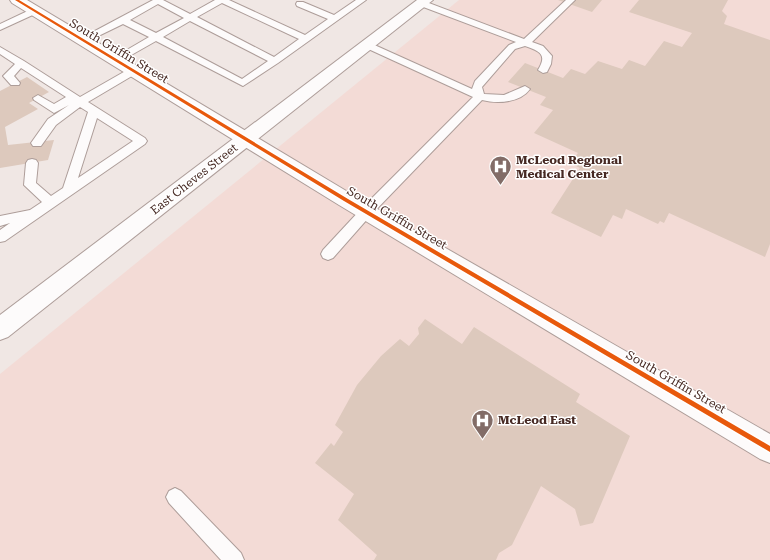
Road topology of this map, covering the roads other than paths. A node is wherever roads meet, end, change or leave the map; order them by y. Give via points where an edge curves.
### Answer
1 (16, 0) edge
2 (222, 0) edge
3 (238, 0) edge
4 (290, 0) edge
5 (362, 0) edge
6 (571, 0) edge
7 (303, 2) edge
8 (424, 2) edge
9 (34, 11) junction
10 (190, 18) junction
11 (335, 19) junction
12 (123, 20) junction
13 (0, 27) edge
14 (156, 37) junction
15 (306, 39) junction
16 (83, 40) junction
17 (526, 42) junction
18 (367, 45) junction
19 (0, 50) edge
20 (116, 60) junction
21 (275, 60) junction
22 (21, 63) junction
23 (543, 70) dead end
24 (133, 71) junction
25 (15, 84) dead end
26 (525, 89) dead end
27 (480, 96) junction
28 (38, 98) dead end
29 (76, 100) junction
30 (93, 112) junction
31 (245, 139) junction
32 (37, 143) dead end
33 (32, 162) dead end
34 (68, 191) junction
35 (51, 202) junction
36 (366, 212) junction
37 (34, 214) junction
38 (0, 221) edge
39 (0, 237) edge
40 (328, 254) dead end
41 (0, 329) edge
42 (770, 449) edge
43 (175, 497) dead end
44 (234, 560) edge

1 - 9 street, South Griffin Street
2 - 3 lane
2 - 10 lane
2 - 15 lane
4 - 7 lane
5 - 11 lane
6 - 17 lane
7 - 11 lane
8 - 17 lane
8 - 18 street, East Cheves Street
9 - 13 lane
9 - 16 street, South Griffin Street
10 - 12 lane via 158,1
10 - 14 lane
10 - 21 lane
11 - 15 lane
12 - 14 lane
12 - 16 lane
14 - 20 lane
14 - 21 lane via 243,83
15 - 21 lane
16 - 20 street, South Griffin Street
17 - 23 lane via 545,52 548,62
17 - 27 lane via 512,47 479,83 477,87
18 - 27 lane
18 - 31 street, East Cheves Street
19 - 22 lane
20 - 24 street, South Griffin Street
22 - 25 lane via 8,76
22 - 29 lane
24 - 29 lane
24 - 31 street, South Griffin Street
26 - 27 lane via 502,100
27 - 36 lane
28 - 29 lane via 54,109
29 - 30 lane
29 - 32 lane via 52,122
30 - 34 lane
30 - 34 lane via 141,141
31 - 36 street, South Griffin Street
31 - 41 street, East Cheves Street
33 - 35 lane via 30,185
34 - 35 lane
35 - 37 lane
36 - 40 lane
36 - 42 street, South Griffin Street
37 - 38 lane
37 - 39 lane
43 - 44 lane

